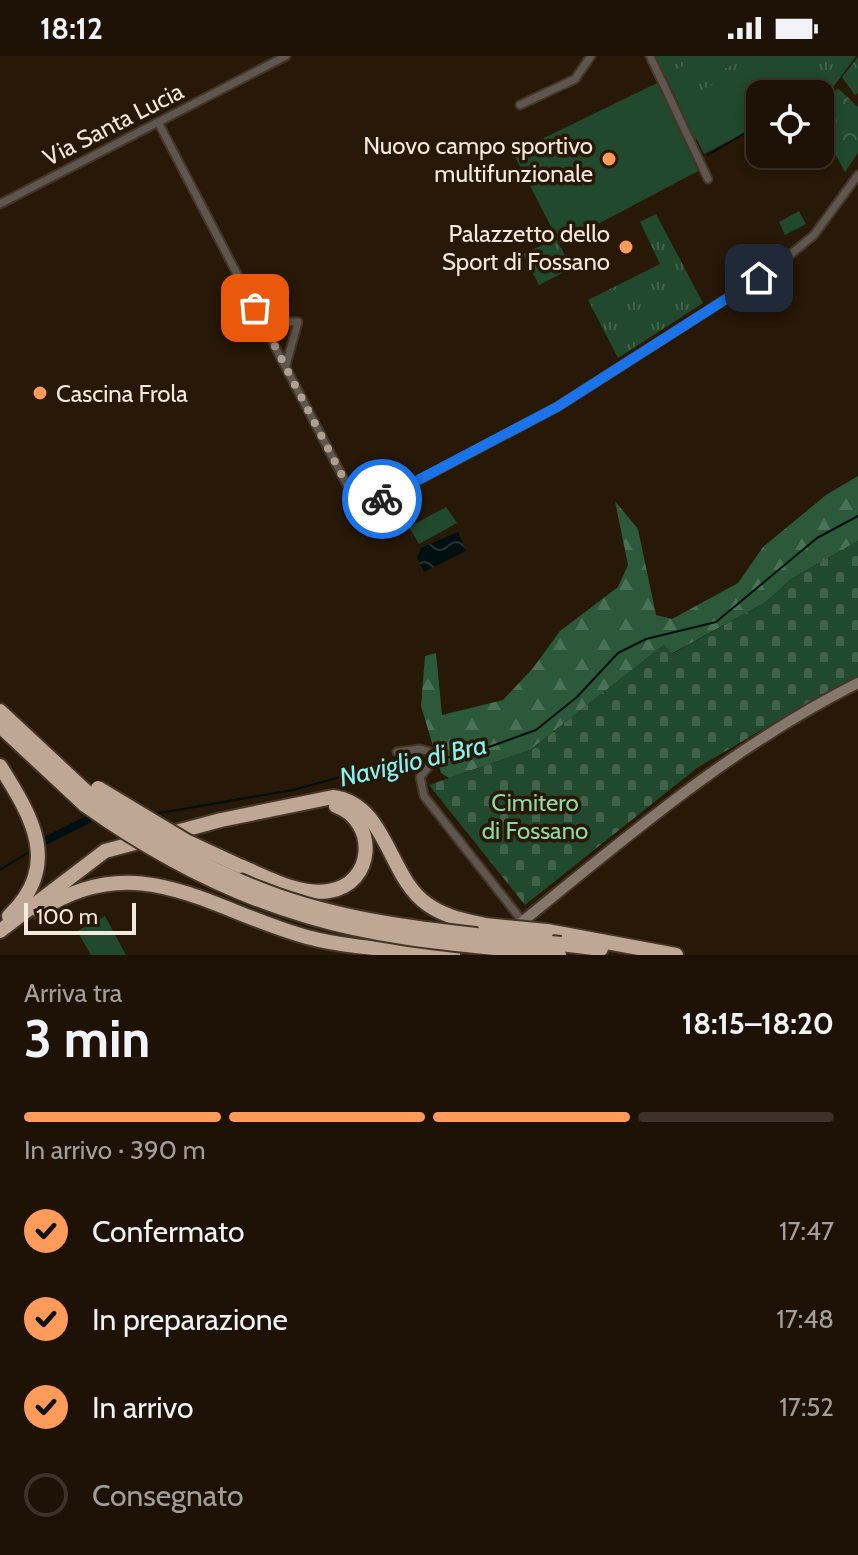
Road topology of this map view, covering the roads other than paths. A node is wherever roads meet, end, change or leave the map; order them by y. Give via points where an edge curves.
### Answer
1 (286, 56) edge
2 (591, 56) edge
3 (651, 58) edge
4 (269, 60) edge
5 (520, 105) dead end
6 (159, 124) junction
7 (858, 175) edge
8 (708, 179) dead end
9 (0, 204) edge
10 (262, 321) junction
11 (286, 366) junction
12 (858, 683) edge
13 (0, 711) edge
14 (0, 726) edge
15 (397, 752) dead end
16 (0, 766) edge
17 (91, 796) junction
18 (292, 804) junction
19 (523, 922) junction
20 (0, 924) edge
21 (0, 936) edge
22 (560, 949) edge
23 (453, 955) edge
24 (482, 955) edge
25 (669, 955) edge
26 (676, 955) edge

1 - 4 street, Via Santa Lucia
2 - 5 street via 575,79
3 - 8 street
4 - 6 street, Via Santa Lucia
6 - 9 street, Via Santa Lucia
6 - 10 street
7 - 11 street via 814,235 773,269 557,407 389,496 363,500 348,487
10 - 11 street
10 - 11 street via 298,322
12 - 19 main road via 717,766
13 - 17 highway
14 - 17 highway
15 - 19 street via 430,752 431,764 420,777 424,796
16 - 20 highway via 30,817 38,847 33,882
17 - 18 highway, bridge via 240,866 313,892 339,888 356,875 367,855 358,820 333,804
17 - 22 highway, bridge via 203,865 315,908
18 - 21 highway via 105,851
18 - 26 highway, bridge via 344,798 371,819 425,903 450,917
19 - 24 main road
21 - 23 highway via 57,899 118,880 179,890 309,938
22 - 25 highway

